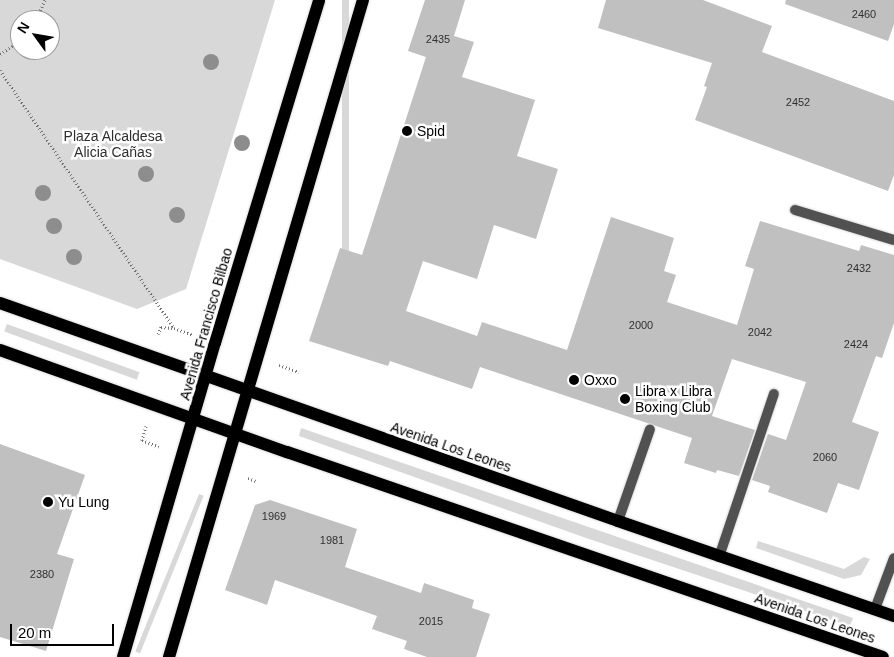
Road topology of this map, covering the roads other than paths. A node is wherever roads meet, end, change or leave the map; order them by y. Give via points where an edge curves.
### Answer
1 (319, 0) edge
2 (363, 0) edge
3 (795, 210) dead end
4 (894, 240) edge
5 (0, 303) edge
6 (0, 350) edge
7 (206, 376) junction
8 (249, 391) junction
9 (774, 394) dead end
10 (194, 419) junction
11 (650, 429) dead end
12 (236, 434) junction
13 (618, 521) junction
14 (719, 557) junction
15 (894, 558) edge
16 (875, 609) junction
17 (894, 616) edge
18 (860, 653) edge
19 (123, 657) edge
20 (168, 657) edge
21 (883, 657) edge

1 - 7 main road, Avenida Francisco Bilbao
2 - 8 main road
3 - 4 street
5 - 7 main road, Avenida Los Leones
6 - 10 main road, Avenida Los Leones
7 - 8 main road, Avenida Los Leones
7 - 10 main road, Avenida Francisco Bilbao
8 - 12 main road
8 - 13 main road, Avenida Los Leones
9 - 14 street
10 - 12 main road, Avenida Los Leones
10 - 19 main road, Avenida Francisco Bilbao
11 - 13 street
12 - 18 main road, Avenida Los Leones
12 - 20 main road
13 - 14 main road, Avenida Los Leones
14 - 16 main road, Avenida Los Leones
15 - 16 street
16 - 17 main road, Avenida Los Leones
18 - 21 main road, Avenida Los Leones

